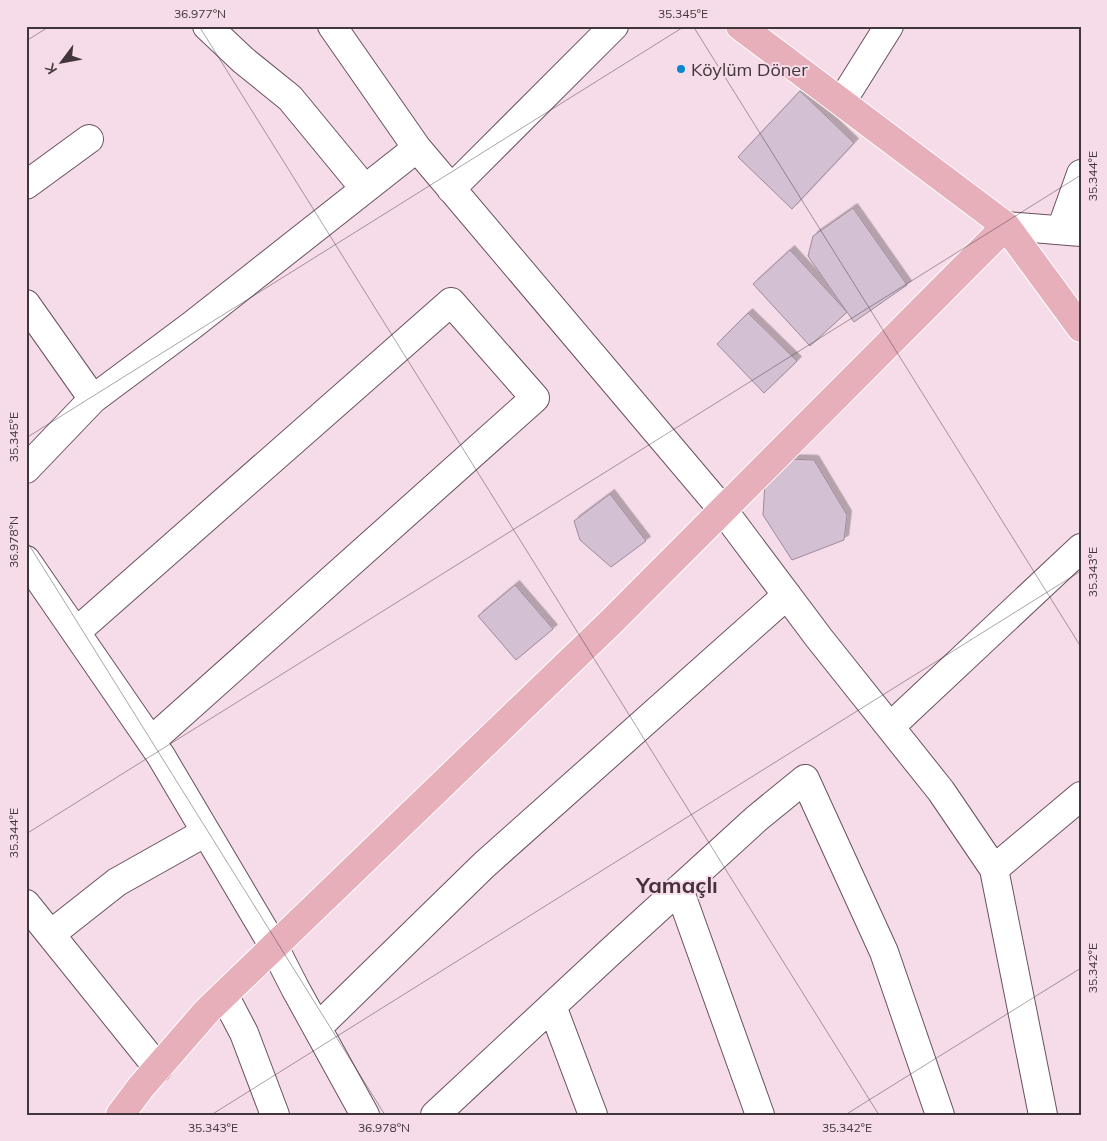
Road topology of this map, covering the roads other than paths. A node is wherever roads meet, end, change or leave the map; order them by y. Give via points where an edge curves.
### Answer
1 (208, 26) edge
2 (332, 26) edge
3 (614, 26) edge
4 (740, 26) edge
5 (889, 26) edge
6 (842, 101) junction
7 (89, 139) dead end
8 (417, 148) junction
9 (1081, 174) edge
10 (26, 184) edge
11 (365, 189) junction
12 (451, 189) junction
13 (1006, 226) junction
14 (1071, 231) edge
15 (26, 304) edge
16 (1081, 328) edge
17 (93, 399) junction
18 (26, 469) edge
19 (723, 510) junction
20 (1081, 548) edge
21 (26, 560) edge
22 (787, 595) junction
23 (76, 632) junction
24 (890, 727) junction
25 (151, 741) junction
26 (1081, 796) edge
27 (206, 832) junction
28 (994, 869) junction
29 (679, 889) junction
30 (26, 904) edge
31 (51, 934) junction
32 (274, 947) junction
33 (224, 995) junction
34 (552, 1006) junction
35 (318, 1028) junction
36 (158, 1068) junction
37 (120, 1115) edge
38 (275, 1115) edge
39 (366, 1115) edge
40 (435, 1115) edge
41 (593, 1115) edge
42 (760, 1115) edge
43 (940, 1115) edge
44 (1044, 1115) edge

1 - 11 street via 242,60 290,98
2 - 8 street
3 - 12 street
4 - 6 main road
5 - 6 street
6 - 13 main road
7 - 10 street
8 - 11 street
8 - 12 street
9 - 14 street
11 - 17 street
12 - 19 street
13 - 14 street
13 - 16 main road
13 - 19 main road
15 - 17 street
17 - 18 street
19 - 22 street
19 - 32 main road
20 - 24 street
21 - 23 street
22 - 24 street
22 - 35 street via 484,865
23 - 25 street
23 - 25 street via 451,302 535,398
24 - 28 street via 941,791
25 - 27 street
26 - 28 street
27 - 31 street via 117,882
27 - 32 street
28 - 44 street
29 - 34 street
29 - 42 street
29 - 43 street via 805,778 884,952
30 - 31 street
31 - 36 street
32 - 33 main road
32 - 35 street
33 - 36 main road
33 - 38 street via 244,1033
34 - 40 street
34 - 41 street
35 - 39 street
36 - 37 main road

